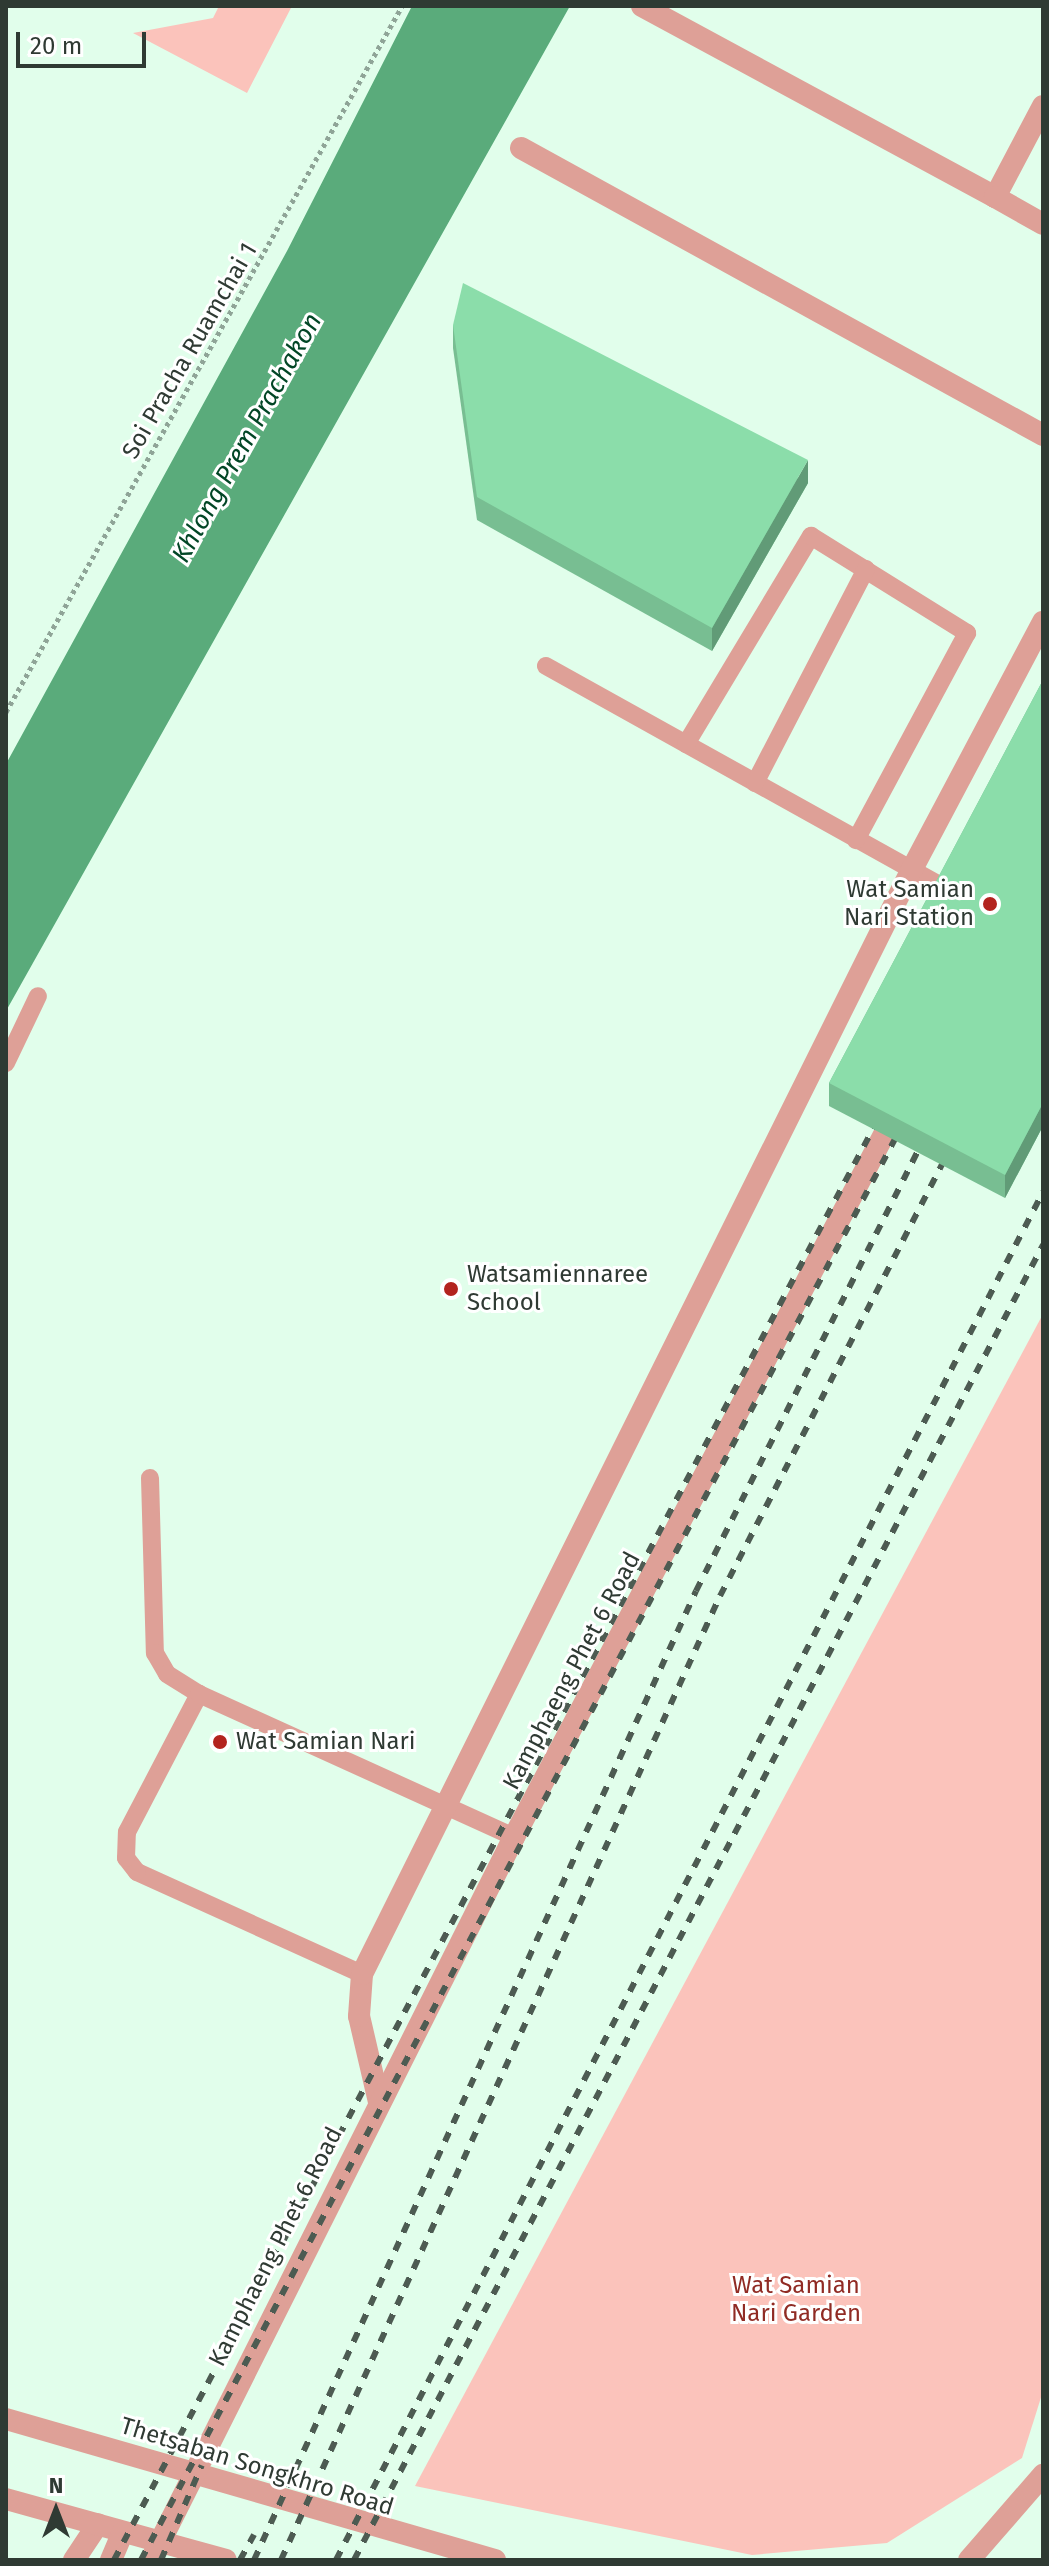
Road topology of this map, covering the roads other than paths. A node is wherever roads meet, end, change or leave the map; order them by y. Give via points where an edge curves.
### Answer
1 (642, 6) edge
2 (1043, 106) edge
3 (521, 148) dead end
4 (995, 197) junction
5 (1043, 224) edge
6 (1043, 435) edge
7 (866, 569) junction
8 (1043, 622) edge
9 (546, 666) dead end
10 (686, 744) junction
11 (755, 783) junction
12 (856, 840) junction
13 (911, 871) junction
14 (973, 904) edge
15 (38, 996) dead end
16 (6, 1063) edge
17 (909, 1087) edge
18 (150, 1478) dead end
19 (199, 1694) junction
20 (444, 1802) junction
21 (514, 1837) junction
22 (362, 1974) junction
23 (379, 2102) junction
24 (6, 2419) edge
25 (190, 2474) junction
26 (1043, 2475) edge
27 (6, 2499) edge
28 (98, 2524) junction
29 (123, 2532) junction
30 (160, 2538) junction
31 (74, 2560) edge
32 (111, 2560) edge
33 (151, 2560) edge
34 (226, 2560) edge
35 (489, 2560) edge
36 (495, 2560) edge
37 (969, 2560) edge

1 - 4 street
2 - 4 street
3 - 6 street
4 - 5 street
7 - 10 lane via 811,536
7 - 11 lane
7 - 12 lane via 967,633
8 - 13 street
9 - 10 lane
10 - 11 lane
11 - 12 lane
12 - 13 lane
13 - 14 lane
13 - 20 street
15 - 16 lane
17 - 21 street, Kamphaeng Phet 6 Road
18 - 19 lane via 155,1653 167,1674
19 - 20 lane
19 - 22 lane via 127,1832 126,1858 137,1872
20 - 21 lane
20 - 22 street
21 - 23 street, Kamphaeng Phet 6 Road
22 - 23 street via 359,2016
23 - 25 street, Kamphaeng Phet 6 Road
24 - 25 street, Thetsaban Songkhro Road
25 - 30 street, Kamphaeng Phet 6 Road
25 - 35 street, Thetsaban Songkhro Road
26 - 37 street
27 - 28 street
28 - 29 street
28 - 31 street
29 - 30 street
29 - 32 street
30 - 33 street, Kamphaeng Phet 6 Road
30 - 34 street
35 - 36 street, Thetsaban Songkhro Road

